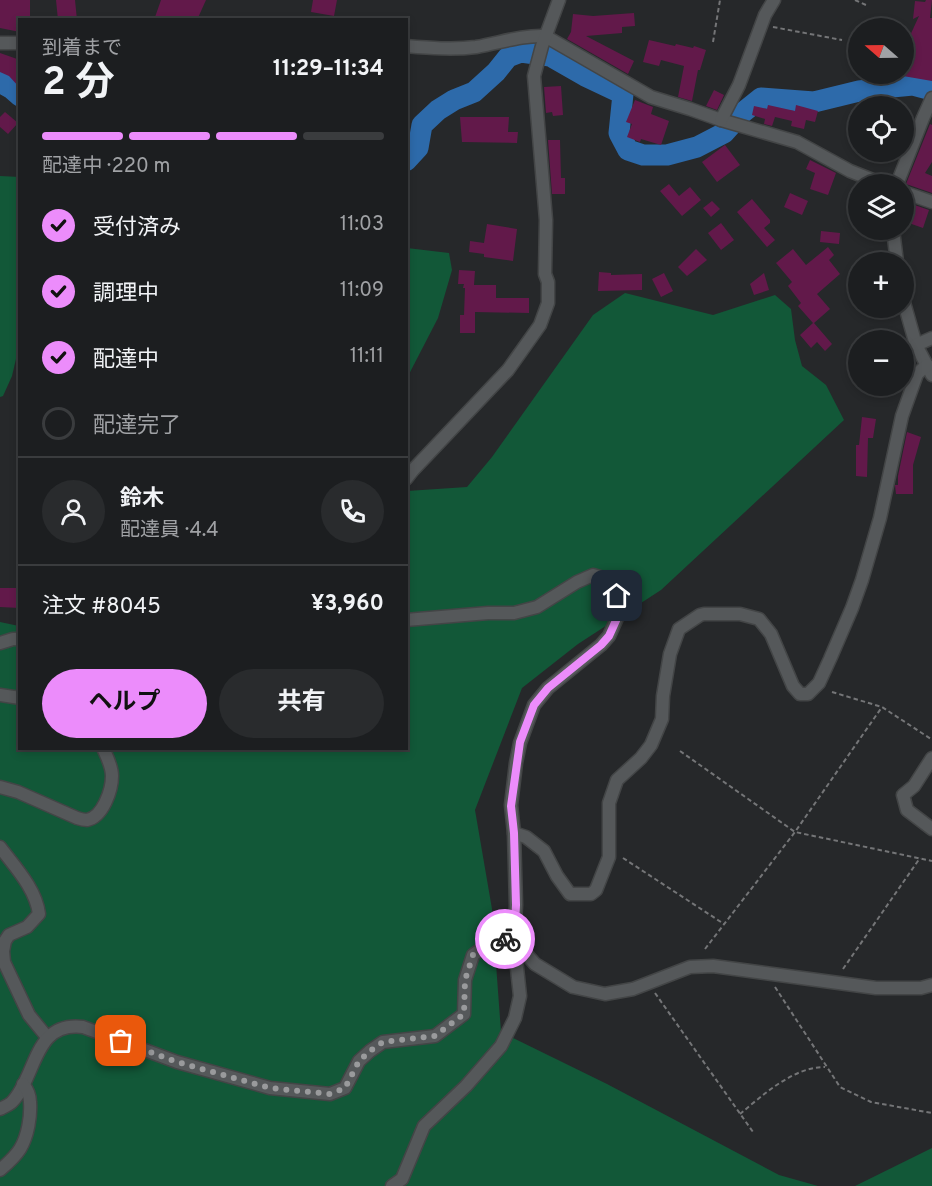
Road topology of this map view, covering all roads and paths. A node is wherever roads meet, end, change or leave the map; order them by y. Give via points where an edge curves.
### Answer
1 (560, 0) edge
2 (720, 0) edge
3 (774, 0) edge
4 (855, 0) edge
5 (866, 5) dead end
6 (768, 26) dead end
7 (842, 40) dead end
8 (543, 41) junction
9 (713, 42) dead end
10 (0, 44) edge
11 (18, 44) edge
12 (408, 46) edge
13 (932, 98) edge
14 (721, 120) junction
15 (858, 174) edge
16 (901, 174) edge
17 (914, 195) edge
18 (932, 201) edge
19 (908, 318) edge
20 (932, 338) edge
21 (916, 345) junction
22 (929, 370) edge
23 (408, 476) edge
24 (408, 620) edge
25 (18, 639) edge
26 (0, 643) edge
27 (832, 692) dead end
28 (0, 695) edge
29 (18, 698) edge
30 (882, 707) junction
31 (931, 739) edge
32 (104, 750) edge
33 (680, 751) dead end
34 (932, 758) edge
35 (0, 787) edge
36 (932, 829) edge
37 (795, 832) junction
38 (514, 833) junction
39 (0, 847) edge
40 (623, 858) dead end
41 (920, 858) junction
42 (932, 861) edge
43 (725, 924) junction
44 (514, 940) junction
45 (705, 949) dead end
46 (843, 969) dead end
47 (932, 985) edge
48 (775, 987) dead end
49 (655, 993) dead end
50 (47, 1037) junction
51 (827, 1067) junction
52 (23, 1084) junction
53 (0, 1109) edge
54 (932, 1113) edge
55 (740, 1114) junction
56 (753, 1132) dead end
57 (0, 1170) edge
58 (392, 1186) edge

1 - 8 street
2 - 9 path
3 - 14 street via 740,85
4 - 5 path
6 - 7 path
8 - 12 street via 530,35 476,47
8 - 14 street via 651,97
8 - 23 street via 534,76 546,220 548,303 540,325 508,370
10 - 11 street
13 - 16 street
14 - 15 street via 797,142
17 - 18 street
19 - 21 street
20 - 21 street
21 - 22 street
22 - 38 street via 917,374 902,416 862,580 819,682 808,693 800,694 771,634 759,619 740,614 700,615 679,629 670,654 662,719 651,745 617,780 609,803 609,857 596,890 591,894 570,894 544,851
24 - 38 street via 514,613 537,607 593,575 610,583 617,596 618,616 609,636 548,688 534,705 516,764 511,806
25 - 26 street
27 - 30 path
28 - 29 street
30 - 31 path
30 - 37 path
32 - 35 street via 110,763 110,786 104,807 87,820
33 - 37 path
34 - 36 street via 914,786 903,795 907,810
37 - 41 path
37 - 43 path
38 - 44 street
39 - 50 street via 24,878 38,904 39,915 27,927 9,935 4,962 29,1015
40 - 43 path
41 - 42 path
41 - 46 path
43 - 45 path
44 - 47 street via 544,970 573,987 605,994 633,989 690,967 713,966 876,988
44 - 50 street via 495,939 473,955 465,980 464,1014 435,1036 383,1042 359,1061 345,1088 330,1094 270,1088 177,1062 74,1026
44 - 58 street via 520,996 501,1047 424,1126 402,1179
48 - 51 path
49 - 55 path
50 - 52 street
51 - 54 path via 840,1087 871,1102
51 - 55 path via 798,1074 770,1089
52 - 53 street via 11,1103
52 - 57 street via 30,1101 28,1129 21,1148
55 - 56 path

